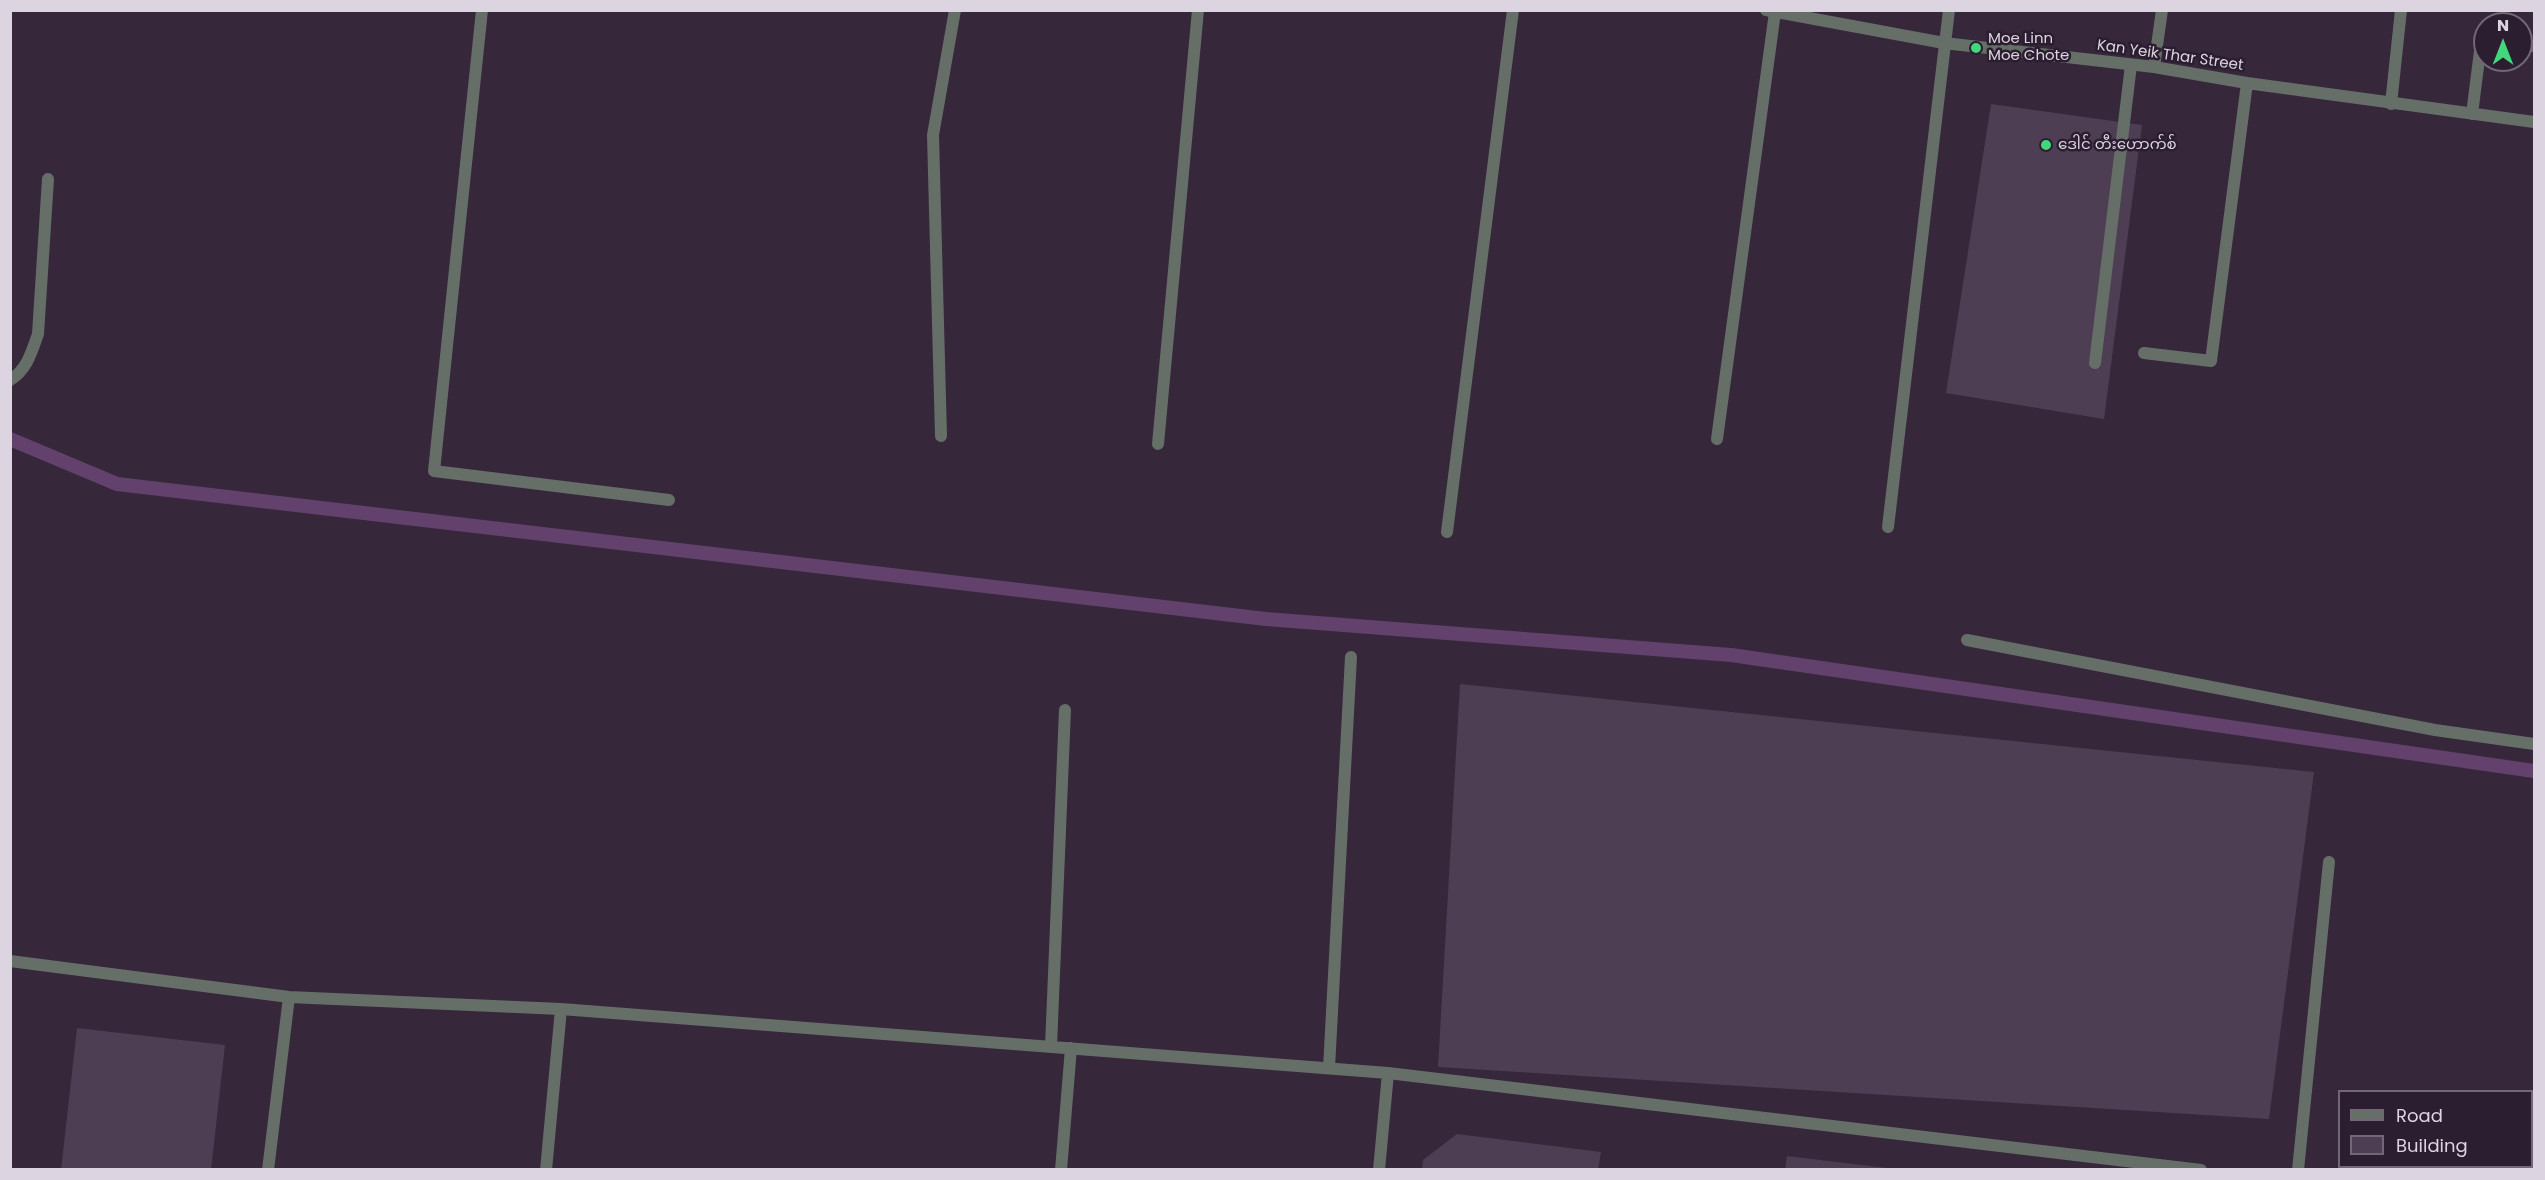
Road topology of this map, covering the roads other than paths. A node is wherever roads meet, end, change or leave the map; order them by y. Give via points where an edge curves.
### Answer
1 (482, 10) edge
2 (955, 10) edge
3 (1198, 10) edge
4 (1513, 10) edge
5 (1949, 10) edge
6 (2162, 10) edge
7 (2401, 10) edge
8 (1771, 11) edge
9 (1944, 43) junction
10 (2131, 65) junction
11 (2154, 67) junction
12 (2477, 72) edge
13 (2247, 83) junction
14 (2391, 104) junction
15 (2472, 114) junction
16 (2535, 122) edge
17 (48, 179) dead end
18 (2144, 353) dead end
19 (2094, 363) dead end
20 (10, 380) edge
21 (941, 436) dead end
22 (1718, 439) dead end
23 (1158, 444) dead end
24 (669, 500) dead end
25 (1888, 527) dead end
26 (1447, 532) dead end
27 (1966, 640) dead end
28 (1352, 657) dead end
29 (1065, 710) dead end
30 (2535, 744) edge
31 (2329, 861) dead end
32 (10, 961) edge
33 (289, 997) junction
34 (561, 1009) junction
35 (1051, 1046) junction
36 (1071, 1048) junction
37 (1329, 1068) junction
38 (1388, 1073) junction
39 (268, 1170) edge
40 (546, 1170) edge
41 (1061, 1170) edge
42 (1379, 1170) edge
43 (2200, 1170) edge
44 (2298, 1170) edge

1 - 24 street via 434,471
2 - 21 street via 933,135
3 - 23 street
4 - 26 street
5 - 9 street
6 - 11 street
7 - 14 street
8 - 9 street, Kan Yeik Thar Street
8 - 22 street
9 - 10 street, Kan Yeik Thar Street
9 - 25 street
10 - 11 street, Kan Yeik Thar Street
10 - 19 street
11 - 13 street, Kan Yeik Thar Street
12 - 15 street
13 - 14 street, Kan Yeik Thar Street
13 - 18 street via 2211,361
14 - 15 street, Kan Yeik Thar Street
15 - 16 street, Kan Yeik Thar Street
17 - 20 street via 38,334 29,359
27 - 30 street via 2435,730
28 - 37 street
29 - 35 street
31 - 44 street
32 - 33 street
33 - 34 street
33 - 39 street
34 - 35 street
34 - 40 street
35 - 36 street
36 - 37 street
36 - 41 street
37 - 38 street
38 - 42 street
38 - 43 street

